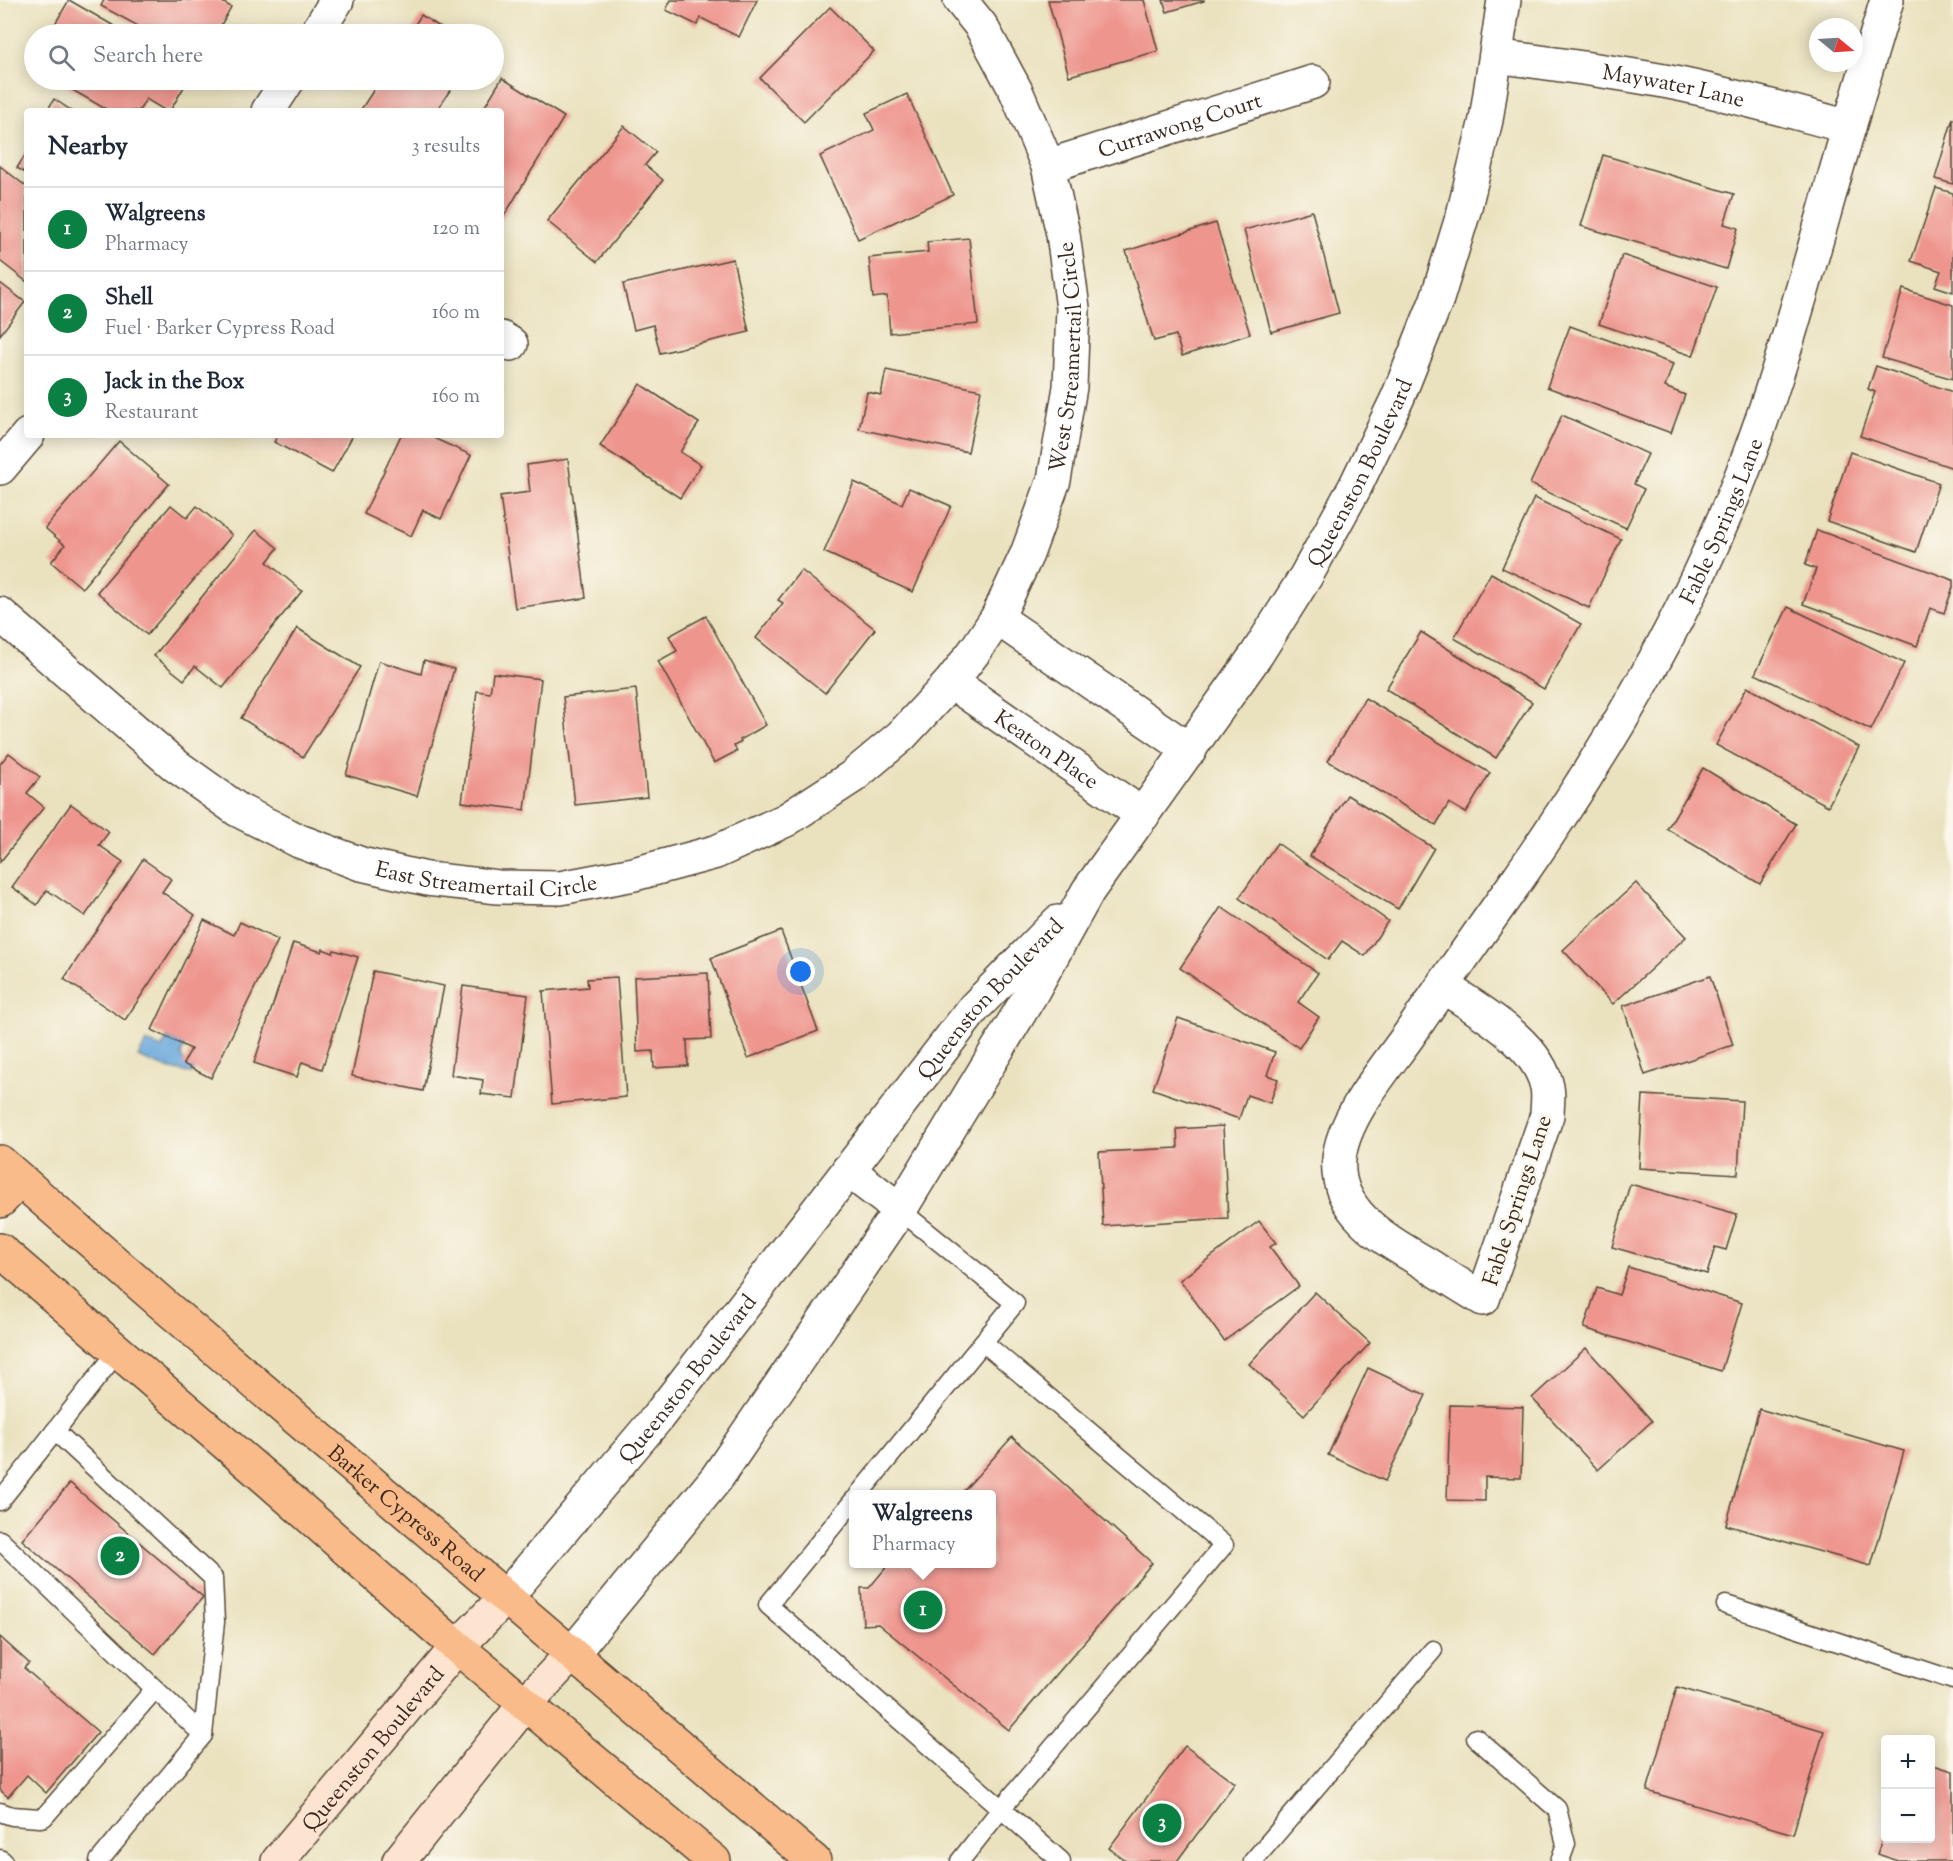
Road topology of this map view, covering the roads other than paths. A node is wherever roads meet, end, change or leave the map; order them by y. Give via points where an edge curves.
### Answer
1 (337, 0) edge
2 (960, 0) edge
3 (1504, 0) edge
4 (1887, 0) edge
5 (322, 24) edge
6 (1496, 56) junction
7 (1313, 82) dead end
8 (282, 90) edge
9 (270, 108) edge
10 (1848, 127) junction
11 (1048, 166) junction
12 (25, 438) edge
13 (0, 468) edge
14 (0, 614) edge
15 (997, 618) junction
16 (977, 648) joint
17 (951, 682) junction
18 (1190, 750) junction
19 (1143, 815) junction
20 (1088, 891) junction
21 (1443, 986) junction
22 (848, 1170) junction
23 (7, 1181) edge
24 (900, 1210) junction
25 (0, 1250) edge
26 (983, 1342) junction
27 (118, 1351) junction
28 (55, 1431) junction
29 (862, 1490) edge
30 (0, 1501) edge
31 (849, 1506) edge
32 (0, 1540) edge
33 (506, 1597) junction
34 (1726, 1605) dead end
35 (457, 1647) junction
36 (1433, 1650) dead end
37 (571, 1655) junction
38 (1953, 1680) edge
39 (155, 1689) junction
40 (525, 1704) junction
41 (203, 1735) junction
42 (1476, 1738) dead end
43 (1001, 1809) junction
44 (0, 1812) edge
45 (99, 1861) edge
46 (278, 1861) edge
47 (399, 1861) edge
48 (714, 1861) edge
49 (814, 1861) edge
50 (960, 1861) edge
51 (1061, 1861) edge
52 (1253, 1861) edge
53 (1560, 1861) edge

1 - 5 street
2 - 11 street, West Streamertail Circle via 981,26 1016,91
3 - 6 street, Queenston Boulevard
4 - 10 street, Fable Springs Lane
6 - 10 street, Maywater Lane via 1671,83
6 - 18 street, Queenston Boulevard via 1486,120 1464,211 1437,299 1398,397 1306,576
7 - 11 street, Currawong Court
8 - 9 street
10 - 21 street, Fable Springs Lane via 1768,399 1738,484 1697,578 1607,744
11 - 15 street, West Streamertail Circle via 1073,308 1070,387 1054,480 1027,554
12 - 13 street
14 - 17 street, East Streamertail Circle via 175,765 238,810 299,841 361,864 427,879 498,887 560,888 716,852 786,820 852,777 901,736
15 - 16 street, West Streamertail Circle
15 - 18 street
16 - 17 street, East Streamertail Circle
17 - 19 street, Keaton Place
18 - 19 street, Queenston Boulevard
19 - 20 street, Queenston Boulevard
20 - 22 street, Queenston Boulevard via 974,1008
20 - 24 street, Queenston Boulevard via 1031,994
21 - 21 street, Fable Springs Lane via 1344,1135 1339,1161 1341,1186 1370,1228 1483,1299 1547,1115 1547,1087 1536,1061 1521,1043
22 - 24 street
22 - 33 street, Queenston Boulevard via 657,1418
23 - 33 main road, Barker Cypress Road via 166,1307
24 - 26 lane via 1015,1303
24 - 37 street, Queenston Boulevard via 716,1479
25 - 27 main road
26 - 29 lane
26 - 43 lane via 1224,1545
27 - 28 lane
27 - 35 main road
28 - 30 lane
28 - 41 lane via 213,1578 215,1622
31 - 43 lane via 768,1605
32 - 39 lane
33 - 35 main road, Queenston Boulevard
33 - 37 main road, Barker Cypress Road
34 - 38 lane
35 - 40 main road
35 - 46 main road, Queenston Boulevard
36 - 52 lane
37 - 40 main road, Queenston Boulevard
37 - 49 main road, Barker Cypress Road
39 - 41 lane
39 - 44 lane via 44,1817
40 - 47 main road, Queenston Boulevard
40 - 48 main road
41 - 45 lane
42 - 53 lane via 1557,1809 1566,1844
43 - 50 lane
43 - 51 lane

